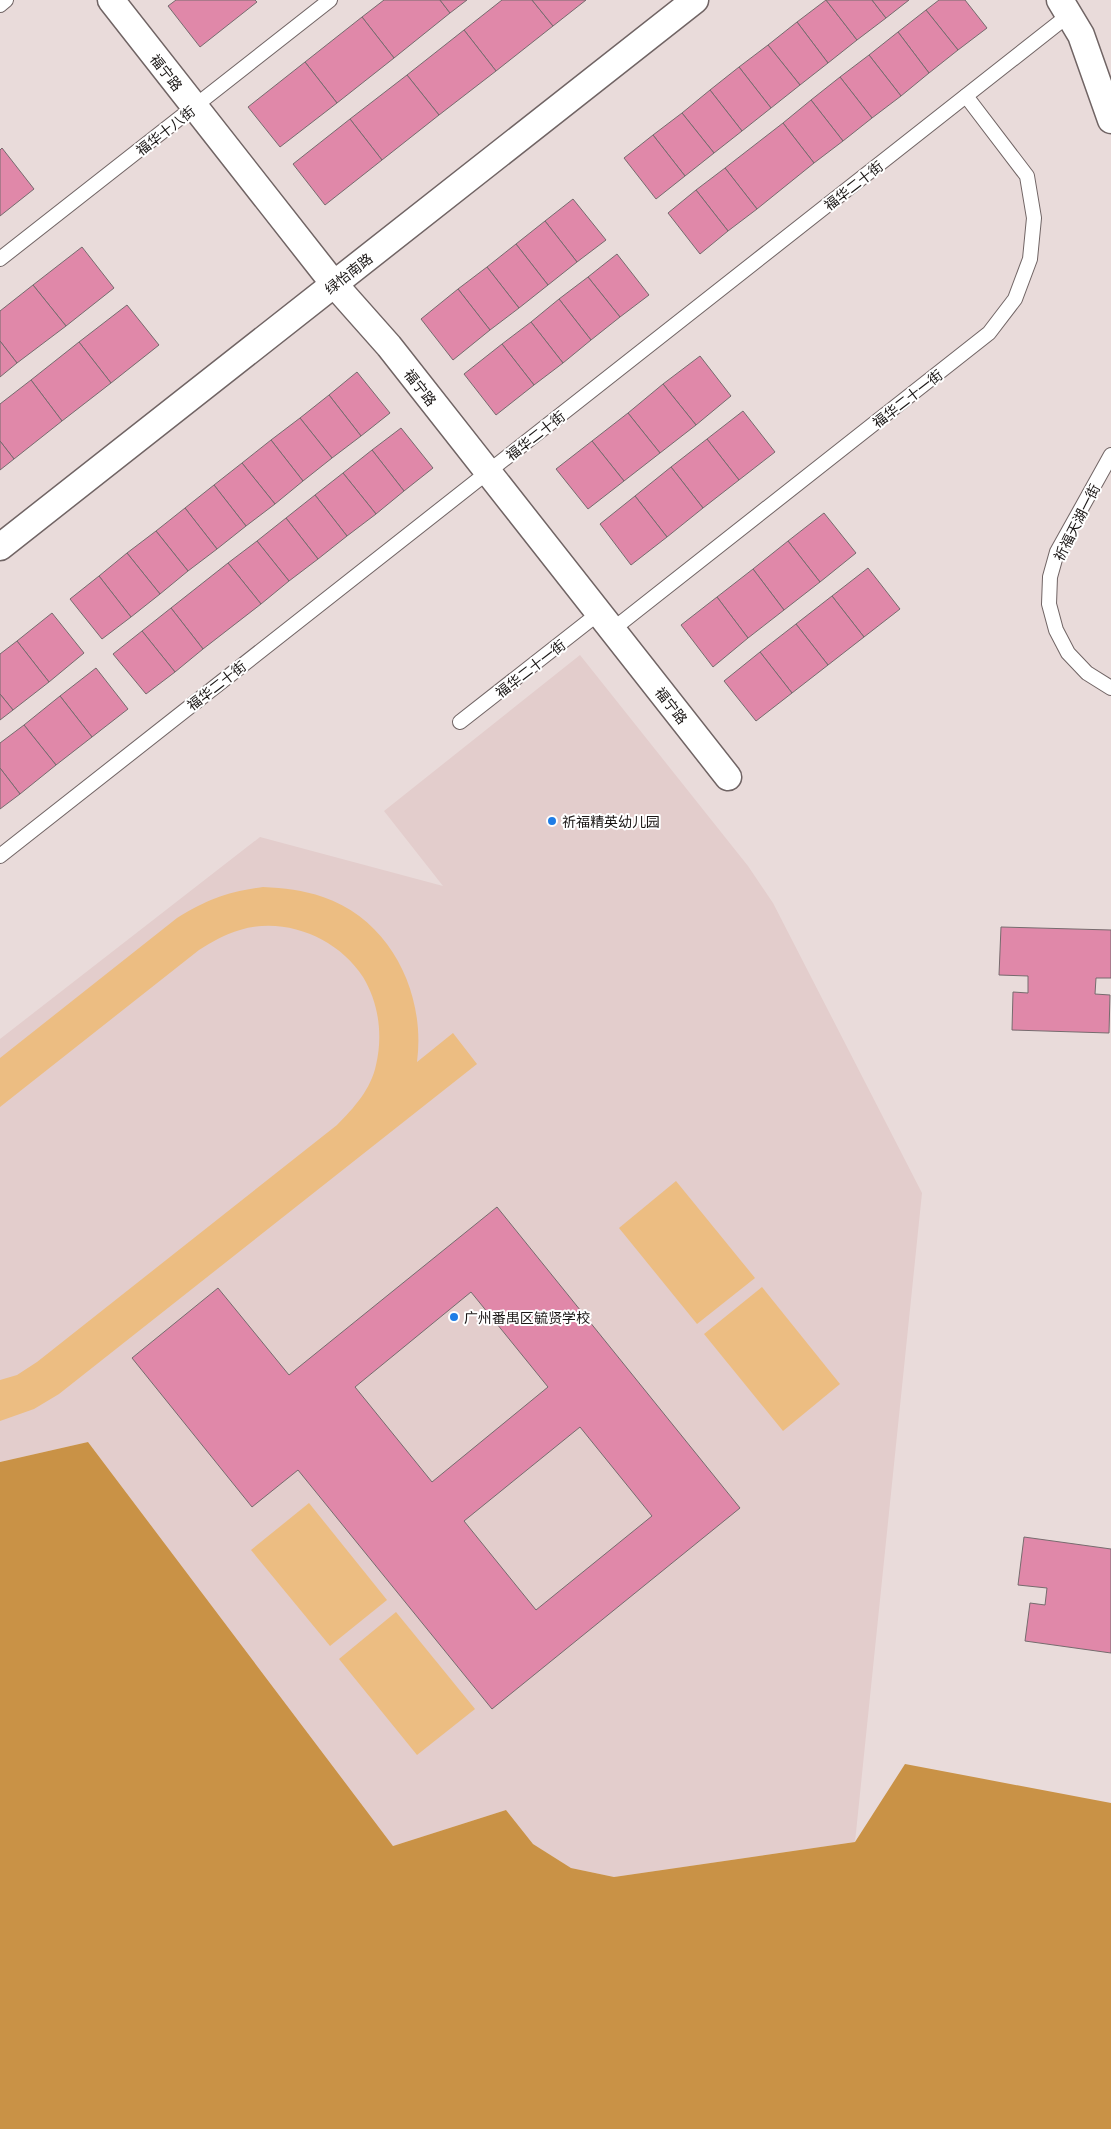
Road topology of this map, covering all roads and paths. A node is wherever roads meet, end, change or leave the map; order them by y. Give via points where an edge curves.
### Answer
1 (6, 0) edge
2 (111, 0) edge
3 (330, 0) edge
4 (695, 0) edge
5 (0, 4) edge
6 (1065, 7) edge
7 (966, 96) junction
8 (195, 106) junction
9 (1111, 120) edge
10 (0, 260) edge
11 (334, 284) junction
12 (1111, 455) edge
13 (488, 472) junction
14 (0, 547) edge
15 (606, 621) junction
16 (1111, 688) edge
17 (460, 722) dead end
18 (728, 777) dead end
19 (0, 856) edge

1 - 5 lane
2 - 8 street, 福宁路
3 - 8 lane, 福华十八街
4 - 11 street, 绿怡南路
6 - 7 lane, 福华二十街
6 - 9 street via 1081,35
7 - 13 lane, 福华二十街
7 - 15 lane, 福华二十一街 via 1027,176 1034,218 1030,259 1015,299 989,333
8 - 10 lane, 福华十八街
8 - 11 street, 福宁路
11 - 13 street, 福宁路 via 389,346
11 - 14 street, 绿怡南路
12 - 16 lane, 祈福天湖一街 via 1057,552 1050,577 1049,604 1056,630 1068,653 1087,672
13 - 15 street, 福宁路
13 - 19 lane, 福华二十街
15 - 17 lane, 福华二十一街
15 - 18 street, 福宁路

